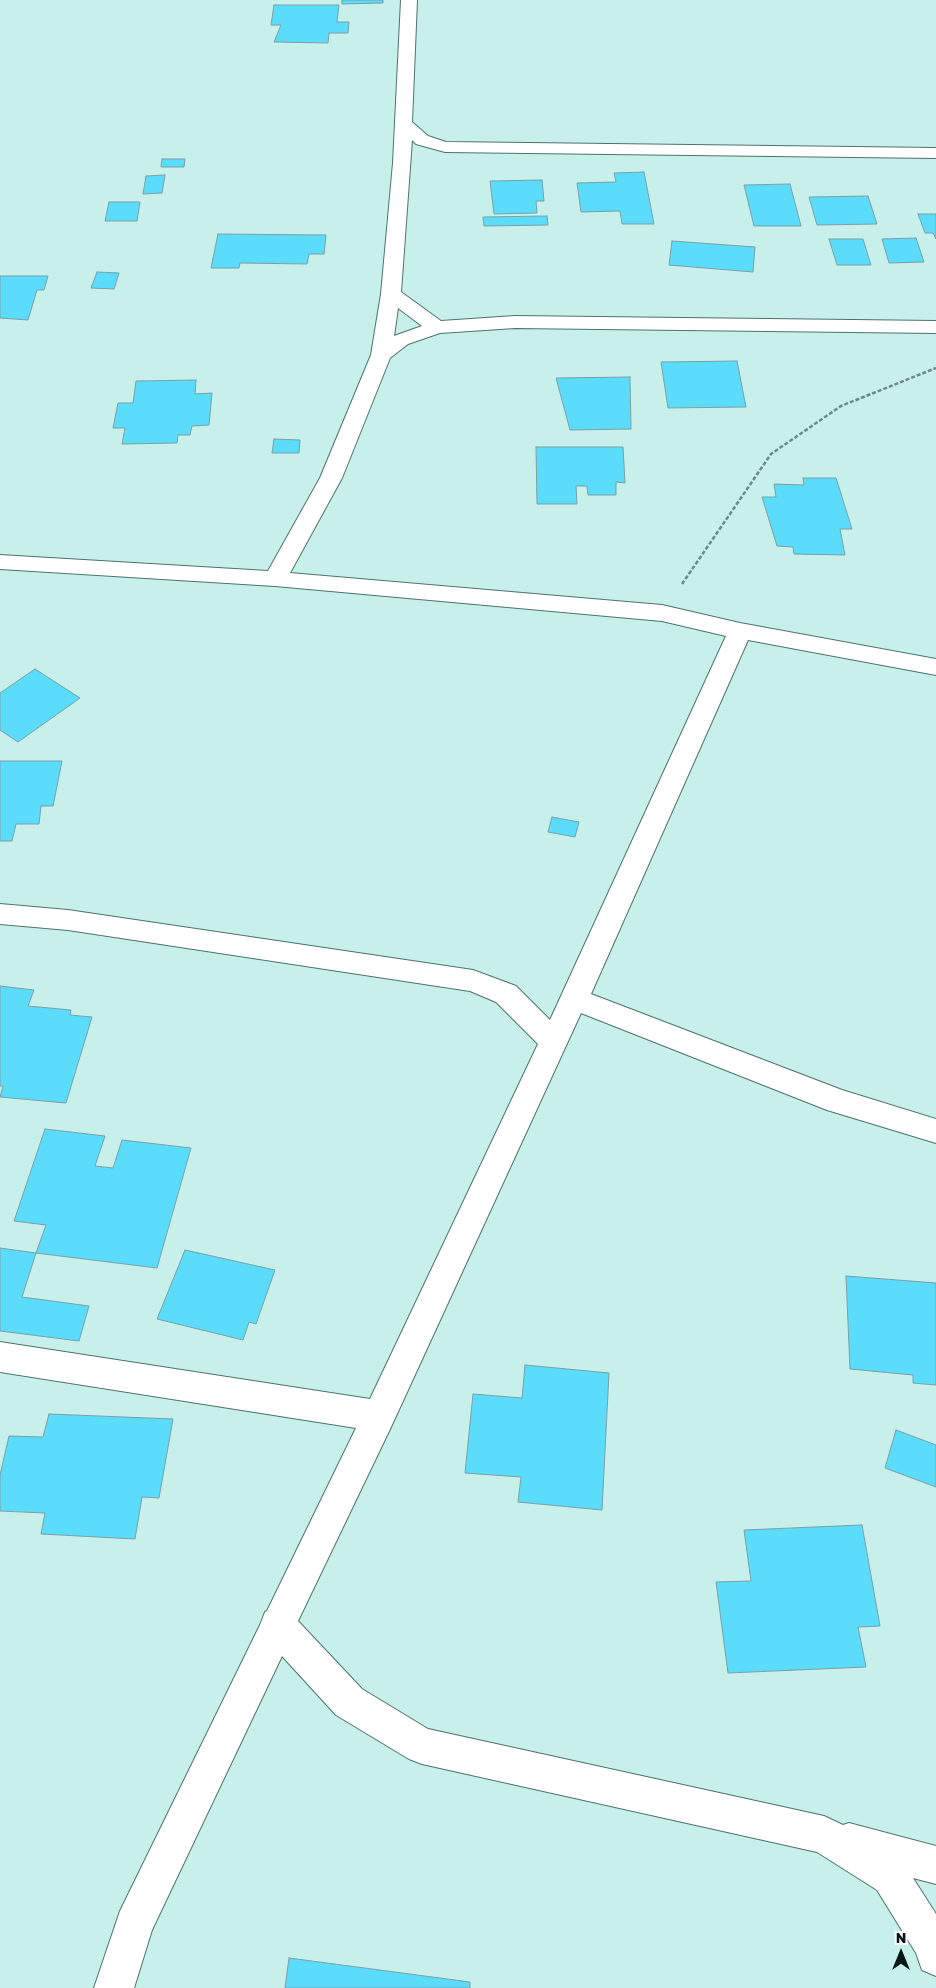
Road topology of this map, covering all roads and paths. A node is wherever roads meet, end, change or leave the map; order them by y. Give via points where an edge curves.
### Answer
1 (409, 0) edge
2 (405, 125) junction
3 (444, 147) junction
4 (936, 153) edge
5 (402, 163) junction
6 (391, 294) junction
7 (437, 327) junction
8 (936, 327) edge
9 (381, 355) junction
10 (936, 368) edge
11 (0, 562) edge
12 (275, 579) junction
13 (662, 613) junction
14 (740, 631) junction
15 (936, 667) edge
16 (0, 914) edge
17 (575, 999) junction
18 (553, 1040) junction
19 (936, 1131) edge
20 (0, 1357) edge
21 (379, 1416) junction
22 (277, 1624) junction
23 (824, 1835) junction
24 (936, 1865) edge
25 (936, 1956) edge
26 (114, 1988) edge

1 - 2 street
2 - 3 street via 422,140
2 - 5 street
3 - 4 street
3 - 5 street
5 - 6 street
6 - 7 street
6 - 9 street
7 - 8 street via 515,322
7 - 9 street via 401,340
9 - 12 street via 331,478
10 - 13 path via 841,406 771,454
11 - 12 street
12 - 13 street
13 - 14 street
14 - 15 street
14 - 17 street
16 - 18 street via 68,920 473,981 506,994
17 - 18 street
17 - 19 street via 837,1101
18 - 21 street
20 - 21 street
21 - 22 street
22 - 23 street via 349,1702 422,1746
22 - 26 street via 134,1925
23 - 24 street
23 - 25 street via 890,1876 935,1947

